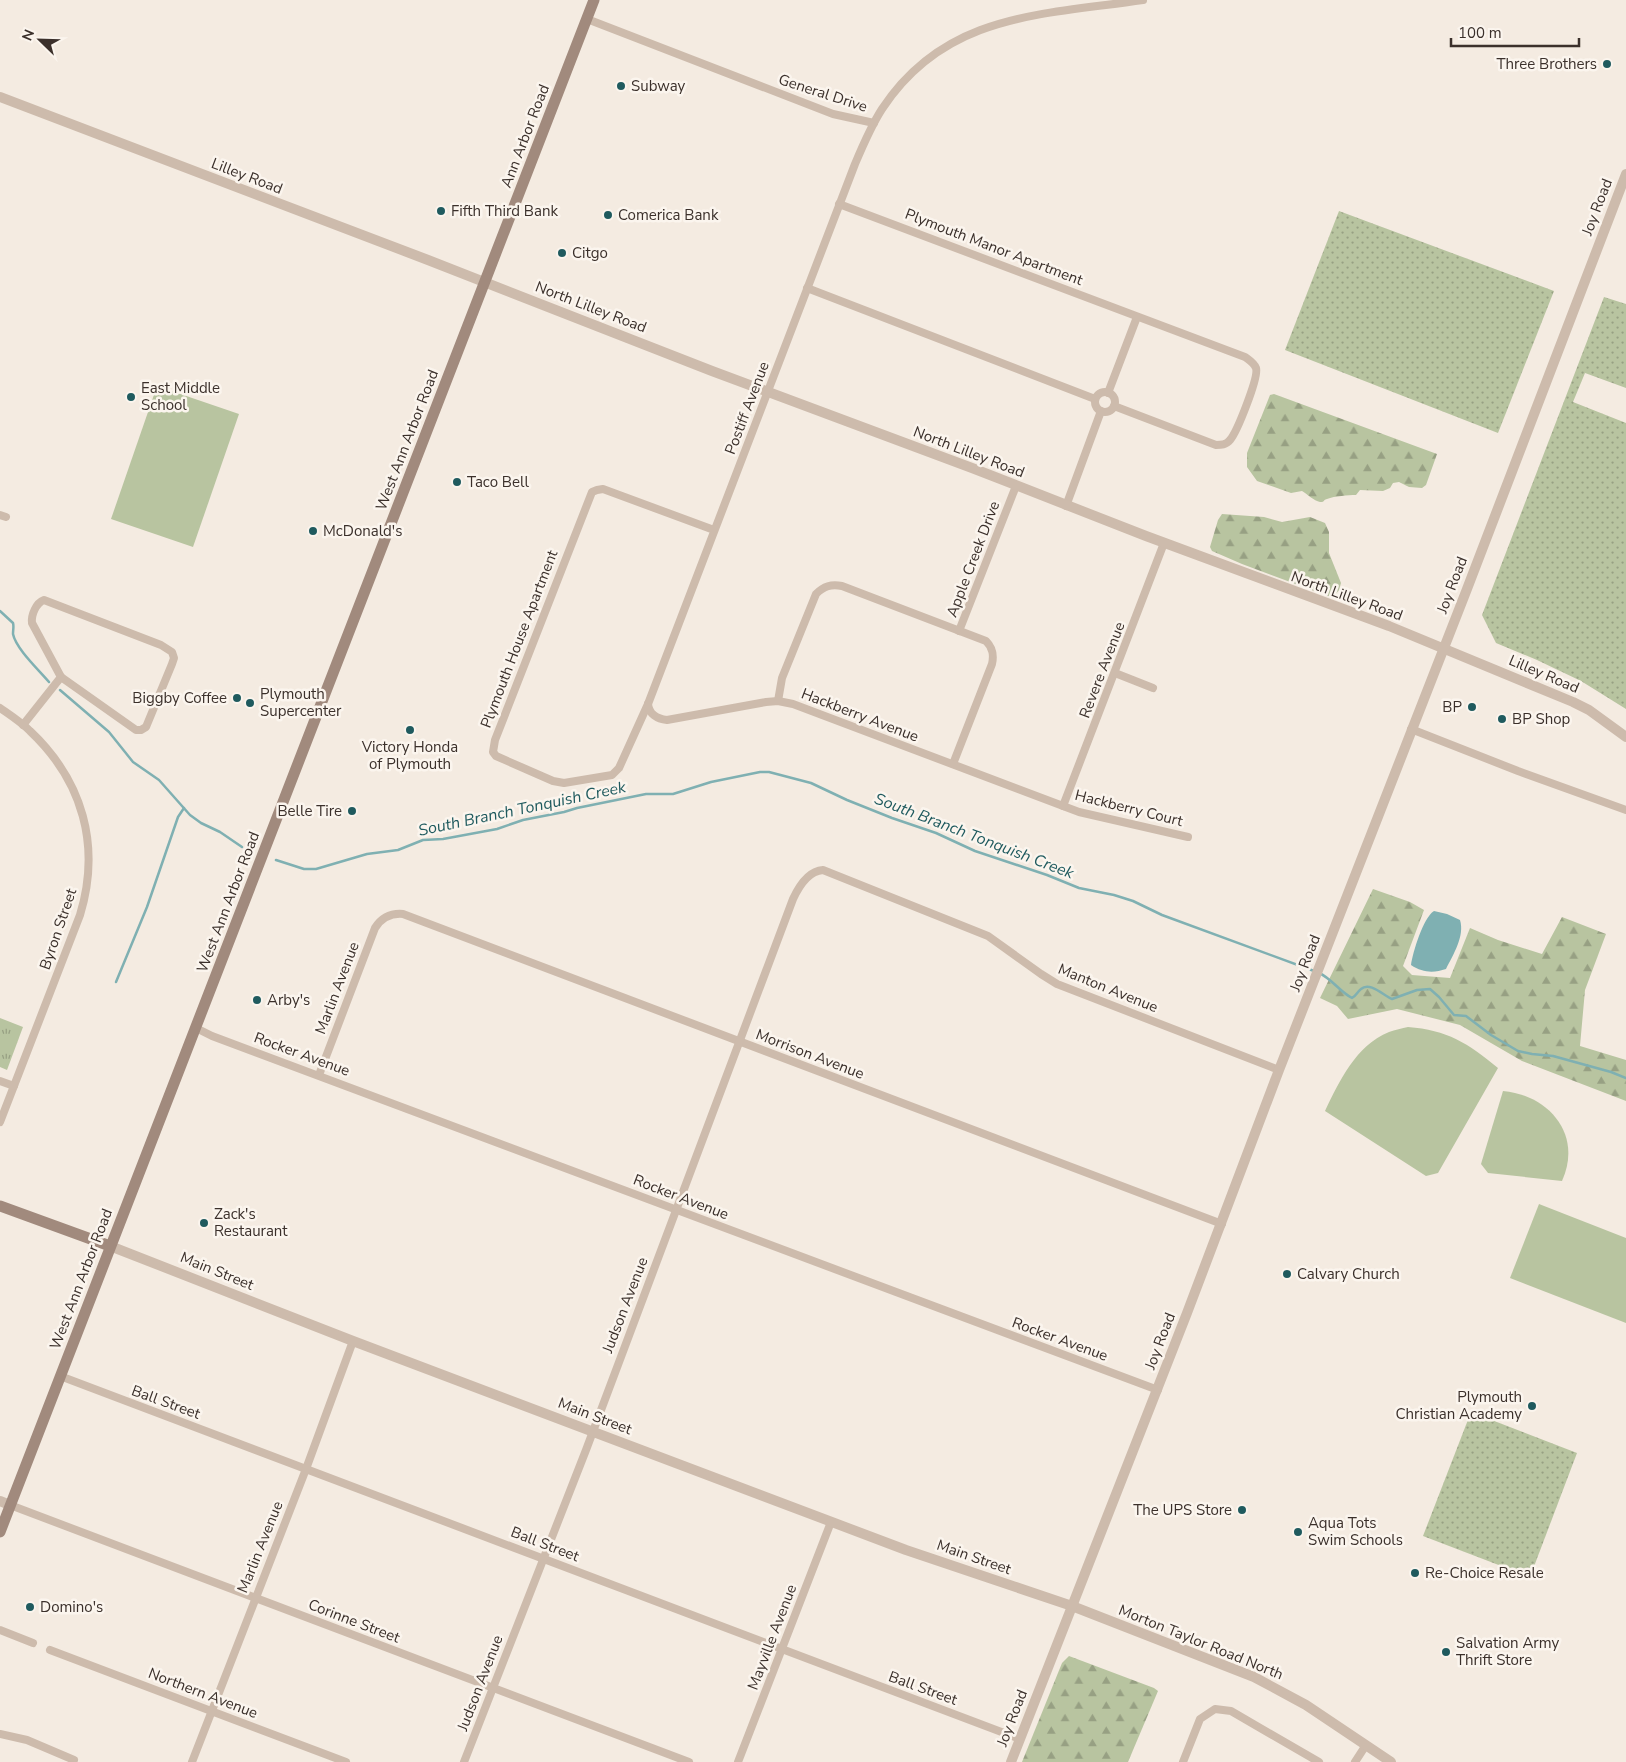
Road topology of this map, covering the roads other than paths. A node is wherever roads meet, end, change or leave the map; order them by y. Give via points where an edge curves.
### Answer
1 (594, 0) edge
2 (1143, 0) edge
3 (587, 20) junction
4 (0, 97) edge
5 (874, 124) junction
6 (1626, 174) edge
7 (840, 204) junction
8 (484, 282) junction
9 (807, 288) junction
10 (1137, 317) junction
11 (768, 391) junction
12 (1108, 393) junction
13 (1096, 399) junction
14 (1114, 406) junction
15 (1101, 411) junction
16 (1016, 486) junction
17 (1066, 506) junction
18 (714, 530) junction
19 (1164, 543) junction
20 (959, 631) junction
21 (1444, 648) junction
22 (1115, 674) junction
23 (61, 677) junction
24 (1153, 688) dead end
25 (778, 702) junction
26 (648, 704) junction
27 (0, 708) edge
28 (23, 725) junction
29 (1411, 729) junction
30 (1626, 737) edge
31 (953, 764) junction
32 (1063, 806) junction
33 (1626, 810) edge
34 (1188, 837) dead end
35 (823, 870) joint
36 (388, 916) joint
37 (196, 1028) junction
38 (739, 1042) junction
39 (1279, 1070) junction
40 (319, 1075) junction
41 (0, 1081) edge
42 (14, 1086) junction
43 (0, 1122) edge
44 (0, 1206) edge
45 (676, 1210) junction
46 (1222, 1224) junction
47 (110, 1246) junction
48 (353, 1341) junction
49 (60, 1376) junction
50 (1158, 1390) junction
51 (592, 1431) junction
52 (306, 1469) junction
53 (5, 1503) edge
54 (831, 1522) junction
55 (0, 1532) edge
56 (543, 1558) junction
57 (255, 1598) junction
58 (1072, 1606) junction
59 (0, 1630) edge
60 (33, 1643) dead end
61 (50, 1650) dead end
62 (782, 1650) junction
63 (493, 1688) junction
64 (212, 1711) junction
65 (0, 1734) edge
66 (1020, 1738) junction
67 (1366, 1745) junction
68 (1377, 1758) edge
69 (74, 1760) dead end
70 (192, 1762) edge
71 (346, 1762) edge
72 (464, 1762) edge
73 (689, 1762) edge
74 (738, 1762) edge
75 (1011, 1762) edge
76 (1183, 1762) edge
77 (1319, 1762) edge
78 (1355, 1762) edge
79 (1391, 1762) edge

1 - 3 main road, Ann Arbor Road
2 - 5 street, General Drive via 1019,18 975,31 945,47 915,70 893,93
3 - 5 street, General Drive via 833,114
3 - 8 main road, Ann Arbor Road
4 - 8 street, Lilley Road
5 - 7 street, Postiff Avenue
6 - 21 street, Joy Road
7 - 9 street, Postiff Avenue
7 - 10 street, Plymouth Manor Apartment
8 - 11 street, North Lilley Road
8 - 37 main road, West Ann Arbor Road
9 - 11 street, Postiff Avenue
9 - 13 street
10 - 12 street
10 - 14 street, Plymouth Manor Apartment via 1245,357 1256,366 1255,382 1235,433 1230,441 1221,445
11 - 16 street, North Lilley Road
11 - 18 street, Postiff Avenue
12 - 13 street via 1099,394
12 - 14 street via 1114,400
13 - 15 street via 1096,407
14 - 15 street
15 - 17 street
16 - 17 street, North Lilley Road
16 - 20 street, Apple Creek Drive
17 - 19 street, North Lilley Road
18 - 26 street, Postiff Avenue
18 - 26 street, Plymouth House Apartment via 603,489 592,492 493,752 564,783 612,775 619,768
19 - 21 street, North Lilley Road
19 - 22 street, Revere Avenue
20 - 25 street via 842,586 827,586 816,594 809,610 782,678
20 - 31 street, Apple Creek Drive via 986,641 994,657
21 - 29 street, Joy Road
21 - 30 street, Lilley Road via 1573,702
22 - 24 street
22 - 32 street, Revere Avenue
23 - 23 street via 32,623 38,603 44,600 161,646 174,655 146,727 141,730 136,730
23 - 28 street
25 - 26 street, Hackberry Avenue via 667,720 652,714
25 - 31 street, Hackberry Avenue via 793,704
27 - 28 street, Byron Street
28 - 42 street, Byron Street via 52,756 71,784 85,823 89,863 80,915
29 - 33 street
29 - 39 street, Joy Road
31 - 32 street, Hackberry Avenue
32 - 34 street, Hackberry Court via 1092,816
35 - 38 street, Judson Avenue via 816,870 799,888
35 - 39 street, Manton Avenue via 988,936 1057,984
36 - 38 street, Morrison Avenue via 409,916
36 - 40 street, Marlin Avenue via 375,928
37 - 40 street, Rocker Avenue
37 - 47 main road, West Ann Arbor Road
38 - 45 street, Judson Avenue
38 - 46 street, Morrison Avenue
39 - 46 street, Joy Road
40 - 45 street, Rocker Avenue
41 - 42 street
42 - 43 street, Byron Street
44 - 47 main road
45 - 50 street, Rocker Avenue
45 - 51 street, Judson Avenue
46 - 50 street, Joy Road
47 - 48 street, Main Street
47 - 49 main road, West Ann Arbor Road
48 - 51 street, Main Street
48 - 52 street, Marlin Avenue
49 - 52 street, Ball Street
49 - 53 main road, West Ann Arbor Road
50 - 58 street, Joy Road
51 - 54 street, Main Street
51 - 56 street, Judson Avenue
52 - 56 street, Ball Street
52 - 57 street, Marlin Avenue
53 - 55 main road, West Ann Arbor Road
53 - 57 street, Corinne Street
54 - 58 street, Main Street
54 - 62 street, Mayville Avenue
56 - 62 street, Ball Street
56 - 63 street, Judson Avenue
57 - 63 street, Corinne Street
57 - 64 street, Marlin Avenue
58 - 66 street, Joy Road
58 - 67 street, Morton Taylor Road North via 1263,1681
59 - 60 street
61 - 64 street, Northern Avenue
62 - 66 street, Ball Street
62 - 74 street, Mayville Avenue
63 - 72 street, Judson Avenue
63 - 73 street, Corinne Street
64 - 70 street, Marlin Avenue
64 - 71 street, Northern Avenue
65 - 69 street via 27,1740
66 - 75 street, Joy Road
67 - 68 street, Morton Taylor Road North
67 - 78 street
68 - 79 street, Morton Taylor Road North
76 - 77 street via 1200,1719 1215,1709 1231,1711

